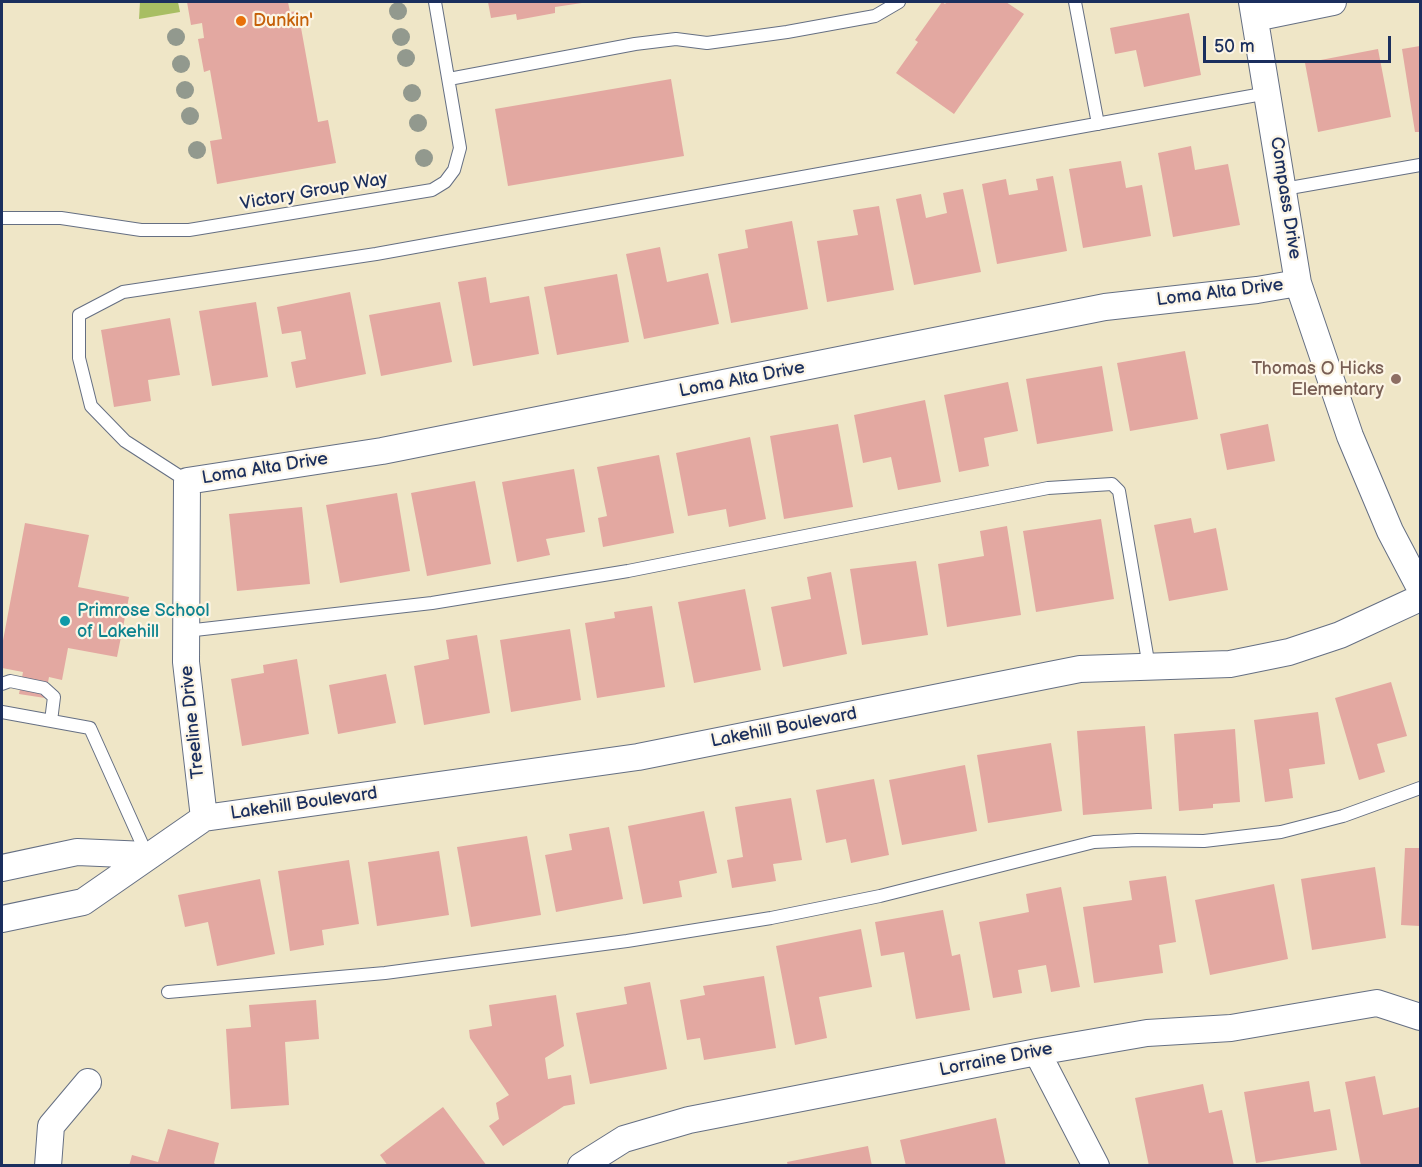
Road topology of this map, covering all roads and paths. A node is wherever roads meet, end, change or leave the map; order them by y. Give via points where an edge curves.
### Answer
1 (435, 2) edge
2 (898, 2) edge
3 (1075, 2) edge
4 (1333, 2) edge
5 (1254, 10) edge
6 (449, 79) junction
7 (1268, 93) junction
8 (1098, 124) junction
9 (1420, 165) edge
10 (1284, 189) junction
11 (2, 218) edge
12 (1298, 283) junction
13 (187, 481) junction
14 (1420, 588) edge
15 (1420, 598) edge
16 (186, 631) junction
17 (1149, 667) junction
18 (2, 684) edge
19 (2, 712) edge
20 (51, 721) junction
21 (1420, 788) edge
22 (204, 818) junction
23 (147, 855) junction
24 (2, 868) edge
25 (2, 920) edge
26 (168, 992) dead end
27 (1420, 1017) edge
28 (1037, 1052) junction
29 (88, 1082) dead end
30 (48, 1166) edge
31 (581, 1166) edge
32 (1096, 1166) edge

1 - 6 lane, Victory Group Way
2 - 6 lane via 874,16 787,32 707,43 676,39 635,44
3 - 8 lane
4 - 5 street
5 - 7 street, Compass Drive
6 - 11 lane, Victory Group Way via 459,156 445,182 424,192 189,230 141,230 61,218
7 - 8 lane
7 - 10 street, Compass Drive
8 - 13 lane via 376,254 123,292 80,315 79,358 91,406 125,441
9 - 10 lane
10 - 12 street, Compass Drive
12 - 13 street, Loma Alta Drive via 1105,307 382,452
12 - 14 street, Compass Drive via 1350,436 1390,531
13 - 16 street, Treeline Drive
15 - 17 street, Lakehill Boulevard via 1340,635 1289,652 1230,664
16 - 17 lane via 455,599 628,572 1048,488 1112,484 1119,491
16 - 22 street, Treeline Drive
17 - 22 street, Lakehill Boulevard via 1080,669 638,757
18 - 20 lane via 10,681 44,688 54,697
19 - 20 lane
20 - 23 lane via 90,728
21 - 26 lane via 1343,816 1281,832 1204,841 1094,842 879,896 771,918 396,972
22 - 23 street, Lakehill Boulevard
23 - 24 street via 77,852
23 - 25 street, Lakehill Boulevard via 83,902
27 - 28 street, Lorraine Drive via 1377,1003 1231,1028 1147,1033
28 - 31 street, Lorraine Drive via 689,1120 624,1139
28 - 32 street
29 - 30 street via 51,1126

